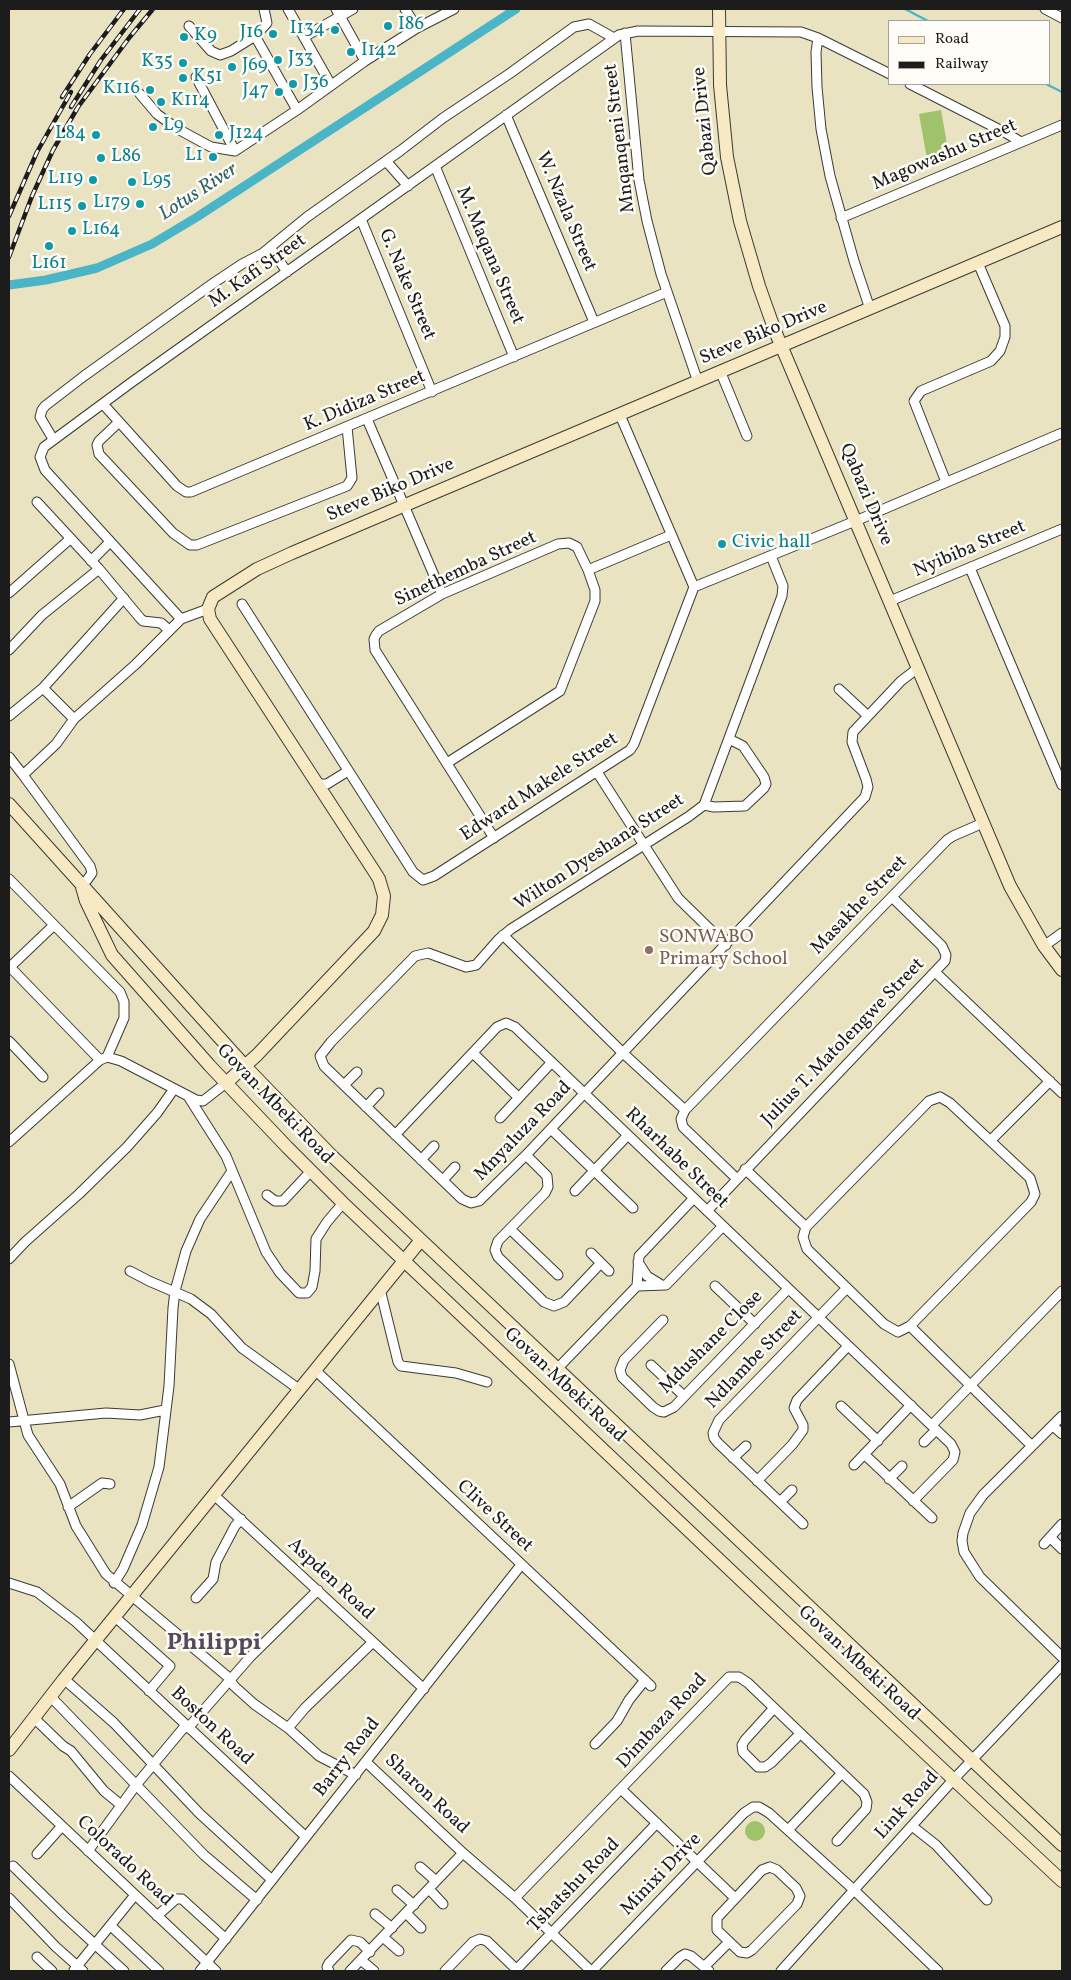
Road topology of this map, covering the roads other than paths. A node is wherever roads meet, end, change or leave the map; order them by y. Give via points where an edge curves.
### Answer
1 (264, 9) edge
2 (288, 9) edge
3 (353, 9) edge
4 (405, 9) edge
5 (454, 9) edge
6 (720, 9) edge
7 (1044, 9) edge
8 (1055, 11) edge
9 (338, 13) edge
10 (1062, 18) edge
11 (188, 26) dead end
12 (417, 28) junction
13 (719, 30) junction
14 (625, 33) junction
15 (256, 36) junction
16 (304, 37) junction
17 (614, 38) junction
18 (818, 38) junction
19 (365, 61) junction
20 (888, 73) edge
21 (196, 77) dead end
22 (331, 85) junction
23 (912, 85) edge
24 (140, 94) dead end
25 (296, 110) junction
26 (506, 115) junction
27 (1062, 125) edge
28 (1020, 142) junction
29 (235, 151) junction
30 (386, 161) junction
31 (435, 166) junction
32 (408, 186) junction
33 (841, 218) junction
34 (361, 219) junction
35 (1062, 227) edge
36 (270, 247) junction
37 (978, 263) junction
38 (287, 272) junction
39 (667, 292) junction
40 (870, 309) junction
41 (594, 322) junction
42 (782, 347) junction
43 (514, 357) junction
44 (721, 373) junction
45 (698, 382) junction
46 (432, 392) junction
47 (103, 404) junction
48 (620, 415) junction
49 (367, 419) junction
50 (119, 422) junction
51 (347, 427) junction
52 (1062, 433) edge
53 (747, 436) dead end
54 (53, 439) junction
55 (946, 482) junction
56 (37, 502) dead end
57 (404, 507) junction
58 (856, 521) junction
59 (1062, 529) edge
60 (671, 535) junction
61 (70, 539) junction
62 (110, 542) junction
63 (771, 556) junction
64 (91, 561) junction
65 (970, 568) junction
66 (98, 569) junction
67 (588, 570) junction
68 (694, 587) junction
69 (9, 593) edge
70 (442, 594) junction
71 (124, 598) junction
72 (890, 601) junction
73 (242, 604) dead end
74 (208, 609) junction
75 (181, 619) junction
76 (169, 630) junction
77 (9, 650) edge
78 (918, 668) junction
79 (43, 688) junction
80 (839, 689) dead end
81 (9, 716) edge
82 (868, 716) junction
83 (74, 719) junction
84 (729, 739) junction
85 (9, 757) edge
86 (447, 763) junction
87 (348, 771) junction
88 (597, 772) junction
89 (23, 775) junction
90 (1062, 785) edge
91 (323, 787) junction
92 (9, 804) edge
93 (704, 805) junction
94 (983, 823) junction
95 (494, 838) junction
96 (644, 845) junction
97 (9, 879) edge
98 (84, 883) junction
99 (892, 897) junction
100 (53, 926) junction
101 (1062, 933) edge
102 (504, 935) junction
103 (726, 945) junction
104 (1044, 946) junction
105 (9, 966) edge
106 (1062, 970) edge
107 (935, 972) junction
108 (9, 1041) edge
109 (473, 1053) junction
110 (624, 1053) junction
111 (104, 1059) junction
112 (552, 1062) junction
113 (245, 1066) junction
114 (357, 1072) dead end
115 (43, 1077) dead end
116 (1050, 1081) junction
117 (226, 1083) junction
118 (344, 1085) junction
119 (174, 1090) junction
120 (380, 1093) dead end
121 (1062, 1093) edge
122 (585, 1094) junction
123 (188, 1096) junction
124 (518, 1098) junction
125 (366, 1107) junction
126 (685, 1110) junction
127 (500, 1118) dead end
128 (551, 1129) junction
129 (395, 1135) junction
130 (628, 1135) junction
131 (991, 1140) junction
132 (9, 1142) edge
133 (434, 1146) dead end
134 (526, 1155) junction
135 (421, 1160) junction
136 (455, 1167) dead end
137 (745, 1169) junction
138 (232, 1171) junction
139 (310, 1171) junction
140 (595, 1171) junction
141 (736, 1178) junction
142 (443, 1180) junction
143 (575, 1191) dead end
144 (267, 1195) dead end
145 (694, 1198) junction
146 (343, 1203) junction
147 (633, 1208) dead end
148 (706, 1210) junction
149 (722, 1226) junction
150 (806, 1226) junction
151 (510, 1229) junction
152 (421, 1240) junction
153 (591, 1253) dead end
154 (9, 1259) edge
155 (404, 1260) junction
156 (638, 1262) junction
157 (601, 1263) junction
158 (130, 1271) dead end
159 (609, 1271) dead end
160 (558, 1275) dead end
161 (662, 1285) junction
162 (637, 1286) junction
163 (715, 1286) dead end
164 (846, 1288) junction
165 (380, 1289) junction
166 (788, 1289) junction
167 (175, 1291) junction
168 (1062, 1291) edge
169 (818, 1317) junction
170 (663, 1320) dead end
171 (755, 1324) junction
172 (910, 1326) junction
173 (848, 1346) junction
174 (9, 1364) edge
175 (651, 1365) dead end
176 (557, 1369) junction
177 (315, 1370) junction
178 (487, 1382) dead end
179 (970, 1384) junction
180 (300, 1390) junction
181 (684, 1396) junction
182 (911, 1405) junction
183 (841, 1406) dead end
184 (166, 1410) junction
185 (1062, 1416) edge
186 (9, 1422) edge
187 (23, 1422) junction
188 (1053, 1426) junction
189 (934, 1427) junction
190 (1062, 1434) edge
191 (878, 1441) junction
192 (924, 1442) dead end
193 (746, 1446) dead end
194 (1032, 1446) junction
195 (864, 1454) junction
196 (733, 1458) junction
197 (854, 1465) dead end
198 (902, 1466) dead end
199 (890, 1479) junction
200 (757, 1481) junction
201 (110, 1484) dead end
202 (792, 1490) dead end
203 (214, 1495) junction
204 (913, 1501) junction
205 (780, 1502) junction
206 (68, 1507) junction
207 (241, 1518) junction
208 (932, 1518) dead end
209 (803, 1524) dead end
210 (1062, 1524) edge
211 (1062, 1549) edge
212 (521, 1565) junction
213 (9, 1583) edge
214 (114, 1583) junction
215 (318, 1590) junction
216 (132, 1596) junction
217 (196, 1598) dead end
218 (115, 1617) junction
219 (96, 1640) junction
220 (373, 1642) junction
221 (1062, 1657) edge
222 (1062, 1666) edge
223 (64, 1679) junction
224 (230, 1681) junction
225 (424, 1689) junction
226 (149, 1691) junction
227 (50, 1696) junction
228 (774, 1708) junction
229 (34, 1718) junction
230 (187, 1726) junction
231 (288, 1728) junction
232 (800, 1734) junction
233 (595, 1744) dead end
234 (9, 1750) edge
235 (972, 1760) junction
236 (366, 1762) junction
237 (154, 1765) junction
238 (842, 1773) junction
239 (9, 1776) edge
240 (356, 1776) junction
241 (954, 1779) junction
242 (136, 1785) junction
243 (621, 1789) junction
244 (121, 1805) junction
245 (657, 1823) junction
246 (62, 1826) junction
247 (912, 1826) junction
248 (788, 1830) junction
249 (306, 1837) junction
250 (837, 1841) dead end
251 (1062, 1845) edge
252 (88, 1851) junction
253 (464, 1853) junction
254 (37, 1854) dead end
255 (697, 1861) junction
256 (13, 1866) dead end
257 (420, 1867) dead end
258 (272, 1880) junction
259 (436, 1881) junction
260 (1062, 1881) edge
261 (429, 1889) junction
262 (397, 1890) dead end
263 (854, 1890) junction
264 (135, 1894) junction
265 (9, 1898) edge
266 (515, 1898) junction
267 (735, 1898) junction
268 (257, 1900) junction
269 (987, 1900) dead end
270 (443, 1904) dead end
271 (414, 1905) junction
272 (406, 1913) junction
273 (375, 1914) dead end
274 (157, 1916) junction
275 (111, 1926) junction
276 (392, 1928) junction
277 (421, 1928) dead end
278 (552, 1934) junction
279 (383, 1937) junction
280 (226, 1939) junction
281 (728, 1942) junction
282 (96, 1945) junction
283 (398, 1950) dead end
284 (370, 1952) junction
285 (37, 1956) dead end
286 (361, 1960) junction
287 (207, 1962) junction
288 (706, 1969) edge
289 (78, 1970) edge
290 (516, 1970) edge
291 (52, 1971) edge
292 (124, 1971) edge
293 (159, 1971) edge
294 (200, 1971) edge
295 (216, 1971) edge
296 (328, 1971) edge
297 (350, 1971) edge
298 (374, 1971) edge
299 (445, 1971) edge
300 (592, 1971) edge
301 (666, 1971) edge
302 (781, 1971) edge
303 (938, 1971) edge

1 - 15 street via 267,23
2 - 16 street
3 - 9 street
4 - 12 street
5 - 12 street
6 - 13 main road, Qabazi Drive
7 - 8 street
8 - 10 street
9 - 16 street
9 - 19 street
11 - 15 street via 211,51 220,55
12 - 19 street
13 - 14 street, M. Kafi Street
13 - 18 street, M. Kafi Street via 801,32
13 - 42 main road, Qabazi Drive via 722,118 733,193 748,253
14 - 17 street, M. Kafi Street
14 - 39 street, Mnqanqeni Street via 639,180
15 - 25 street
16 - 22 street
17 - 26 street, M. Kafi Street
17 - 30 street via 589,24 566,31
18 - 20 street, M. Kafi Street
18 - 33 street via 816,69 821,129
19 - 22 street
21 - 29 street
22 - 25 street
23 - 28 street
24 - 29 street via 157,114 199,142
25 - 29 street
26 - 31 street, M. Kafi Street
26 - 41 street, W. Nzala Street
27 - 28 street, Magowashu Street
28 - 33 street, Magowashu Street
30 - 32 street
30 - 36 street
31 - 32 street, M. Kafi Street
31 - 43 street, M. Maqana Street
32 - 34 street, M. Kafi Street
33 - 40 street
34 - 38 street, M. Kafi Street
34 - 46 street, G. Nake Street
35 - 37 main road, Steve Biko Drive
36 - 38 street
36 - 54 street via 215,282 45,406 40,418
37 - 40 main road, Steve Biko Drive
37 - 55 street via 1005,326 1000,351 991,361 921,391 914,401
38 - 47 street, M. Kafi Street
39 - 41 street, K. Didiza Street
39 - 45 street, Mnqanqeni Street
40 - 42 main road, Steve Biko Drive
41 - 43 street, K. Didiza Street
42 - 44 main road, Steve Biko Drive
42 - 58 main road, Qabazi Drive
43 - 46 street, K. Didiza Street
44 - 45 main road, Steve Biko Drive
44 - 53 street
45 - 48 main road, Steve Biko Drive
46 - 49 street, K. Didiza Street
47 - 50 street, K. Didiza Street
47 - 54 street, M. Kafi Street
48 - 57 main road, Steve Biko Drive
48 - 60 street
49 - 51 street, K. Didiza Street
49 - 57 street
50 - 51 street, K. Didiza Street via 186,492
50 - 51 street via 99,441 96,446 99,454 173,533 190,545 210,541 347,486 352,478
52 - 55 street
54 - 62 street, M. Kafi Street via 41,453 41,463
55 - 58 street
56 - 61 street
57 - 70 street
57 - 74 main road, Steve Biko Drive via 257,569 214,597
58 - 63 street
58 - 72 main road, Qabazi Drive
59 - 65 street, Nyibiba Street
60 - 67 street
60 - 68 street
61 - 64 street
61 - 69 street
62 - 64 street
62 - 75 street, M. Kafi Street
63 - 68 street
63 - 84 street, Wilton Dyeshana Street via 783,586 782,596
64 - 66 street
65 - 72 street, Nyibiba Street
65 - 90 street
66 - 71 street
66 - 77 street via 42,615
67 - 70 street, Sinethemba Street via 577,547 564,543
67 - 86 street, Sinethemba Street via 595,600 560,691
68 - 88 street, Edward Makele Street via 634,744 626,754
70 - 86 street, Sinethemba Street via 379,631 374,645
71 - 76 street via 143,620 161,623
71 - 79 street
72 - 78 main road, Qabazi Drive
73 - 87 street
74 - 75 street
74 - 91 main road via 210,619
75 - 76 street
76 - 83 street
78 - 82 street
78 - 94 main road, Qabazi Drive
79 - 81 street
79 - 83 street
80 - 82 street
82 - 103 street, Mnyaluza Road via 851,736 868,787 865,797
83 - 89 street via 56,744
84 - 93 street, Wilton Dyeshana Street
84 - 93 street via 743,746 764,777 764,788 745,806
85 - 89 street
86 - 95 street, Sinethemba Street
87 - 91 street
87 - 95 street, Edward Makele Street via 412,872 420,879 434,876
88 - 95 street, Edward Makele Street
88 - 96 street
89 - 98 street via 90,866 92,873
91 - 113 main road via 379,879 384,896 382,915 374,931
92 - 98 main road, Govan Mbeki Road
93 - 96 street, Wilton Dyeshana Street
94 - 99 street, Masakhe Street via 947,840
94 - 104 main road, Qabazi Drive via 1010,886
96 - 102 street, Wilton Dyeshana Street
96 - 103 street via 678,898
97 - 100 street
98 - 113 main road, Govan Mbeki Road
98 - 117 main road, Govan Mbeki Road via 86,901 112,955
99 - 107 street, Julius T. Matolengwe Street via 946,950 946,958
99 - 126 street, Masakhe Street
100 - 105 street
100 - 111 street via 123,996 124,1018
101 - 104 street
102 - 110 street, Wilton Dyeshana Street
102 - 118 street, Mnyaluza Road via 480,962 470,967 428,953 409,960 320,1056 324,1066
103 - 110 street, Mnyaluza Road
104 - 106 main road, Qabazi Drive
105 - 111 street
107 - 116 street
107 - 137 street, Julius T. Matolengwe Street
108 - 115 street
109 - 112 street, Rharhabe Street via 496,1027 506,1023 515,1027
109 - 124 street
109 - 129 street, Rharhabe Street
110 - 122 street, Mnyaluza Road
110 - 126 street, Wilton Dyeshana Street
111 - 119 street via 121,1061
111 - 132 street
112 - 122 street, Rharhabe Street
112 - 124 street
113 - 117 main road
113 - 152 main road, Govan Mbeki Road via 330,1154
114 - 118 street
116 - 121 street
116 - 131 street
117 - 123 street via 203,1102
117 - 139 main road, Govan Mbeki Road
118 - 125 street, Mnyaluza Road
119 - 123 street
119 - 154 street via 127,1147
120 - 125 street
122 - 128 street, Mnyaluza Road
122 - 130 street, Rharhabe Street
123 - 138 street via 218,1142
124 - 127 street
125 - 129 street, Mnyaluza Road
126 - 141 street via 681,1119 683,1127
128 - 134 street, Mnyaluza Road
128 - 140 street
129 - 135 street, Mnyaluza Road
130 - 140 street
130 - 145 street, Rharhabe Street
131 - 150 street via 945,1098 934,1098
131 - 172 street via 1030,1178 1035,1194 1031,1202
133 - 135 street
134 - 142 street, Mnyaluza Road via 477,1202 462,1199
134 - 151 street via 546,1176 548,1187
135 - 142 street, Mnyaluza Road
136 - 142 street, Mnyaluza Road
137 - 141 street, Julius T. Matolengwe Street
137 - 150 street
138 - 146 street via 273,1264 295,1290 304,1294 310,1290 314,1279 316,1239
138 - 167 street via 194,1232
139 - 144 street via 283,1201 275,1202
139 - 146 main road, Govan Mbeki Road
140 - 143 street
140 - 147 street
141 - 148 street, Julius T. Matolengwe Street
145 - 148 street, Rharhabe Street
145 - 156 street via 643,1250
146 - 155 main road, Govan Mbeki Road
148 - 149 street, Rharhabe Street
149 - 161 street via 669,1282
149 - 166 street, Rharhabe Street
150 - 164 street via 803,1236 807,1249
151 - 157 street via 498,1241 496,1254 548,1305 558,1306 564,1302
151 - 160 street
152 - 155 main road
152 - 176 main road, Govan Mbeki Road
153 - 157 street
155 - 165 main road
155 - 241 main road, Govan Mbeki Road
156 - 161 street via 653,1282
156 - 162 street
157 - 159 street
158 - 167 street
161 - 162 street
162 - 176 street
163 - 171 street
164 - 169 street, Ndlambe Street
164 - 172 street via 892,1330 898,1332
165 - 177 main road
165 - 178 street via 401,1366 456,1373
166 - 169 street, Rharhabe Street
166 - 171 street, Mdushane Close
167 - 180 street via 200,1305 242,1348
167 - 184 street
168 - 179 street
169 - 173 street, Rharhabe Street
169 - 196 street, Ndlambe Street via 715,1426 714,1438
170 - 181 street, Mdushane Close via 624,1360 620,1370 622,1377 659,1411 669,1410
171 - 181 street, Mdushane Close
172 - 179 street
173 - 182 street, Rharhabe Street
173 - 200 street via 796,1400 794,1408 803,1430
174 - 187 street
175 - 181 street
176 - 235 main road, Govan Mbeki Road
177 - 180 main road
177 - 212 street, Clive Street
179 - 189 street
179 - 194 street
180 - 203 main road
182 - 189 street, Rharhabe Street
182 - 191 street
183 - 191 street
184 - 187 street via 140,1415 106,1413
184 - 214 street via 161,1456 148,1509 124,1569
185 - 188 street
186 - 187 street
187 - 206 street via 33,1445 60,1484
188 - 190 street
188 - 194 street
189 - 192 street
189 - 204 street, Rharhabe Street via 954,1448 954,1460
191 - 195 street
193 - 196 street
194 - 221 street via 970,1513 963,1533 964,1552 980,1577
195 - 197 street
195 - 199 street
196 - 200 street, Ndlambe Street
198 - 199 street
199 - 204 street
200 - 205 street, Ndlambe Street
201 - 206 street via 102,1483
202 - 205 street
203 - 207 street, Aspden Road
203 - 216 main road
204 - 208 street
205 - 209 street, Ndlambe Street
206 - 214 street via 98,1563
207 - 215 street, Aspden Road
207 - 217 street via 216,1562 213,1579
210 - 211 street via 1047,1541
212 - 225 street, Barry Road
212 - 233 street, Clive Street via 648,1683 629,1700 617,1721
213 - 219 street, Boston Road via 37,1592
214 - 216 street
215 - 220 street, Aspden Road
215 - 224 street
216 - 218 main road
216 - 224 street
218 - 219 main road
218 - 226 street via 170,1666
219 - 223 main road
219 - 226 street, Boston Road
220 - 225 street, Aspden Road
220 - 231 street
222 - 235 street, Link Road
223 - 227 main road
223 - 237 street via 114,1723
224 - 230 street
224 - 231 street via 254,1704
225 - 236 street, Barry Road
226 - 230 street, Boston Road
227 - 229 main road
227 - 242 street
228 - 232 street, Dimbaza Road
228 - 232 street via 742,1745 743,1752 758,1767 771,1763
228 - 243 street, Dimbaza Road via 744,1679 729,1677
229 - 234 main road
229 - 244 street via 71,1751 104,1791
230 - 237 street
230 - 249 street, Boston Road
231 - 240 street via 319,1756
232 - 238 street, Dimbaza Road
235 - 241 street, Link Road
235 - 251 main road, Govan Mbeki Road
236 - 240 street, Barry Road
236 - 253 street, Sharon Road
237 - 242 street
237 - 258 street via 199,1813
238 - 248 street
238 - 250 street, Dimbaza Road via 864,1794 867,1802 866,1809
239 - 246 street, Colorado Road
240 - 249 street, Barry Road
241 - 247 street, Link Road
241 - 260 main road, Govan Mbeki Road
242 - 244 street
242 - 268 street via 204,1855
243 - 245 street
243 - 266 street, Dimbaza Road
244 - 252 street
245 - 255 street
245 - 278 street, Tshatshu Road
246 - 252 street, Colorado Road
246 - 254 street
247 - 263 street, Link Road
247 - 269 street via 936,1845
248 - 255 street, Minixi Drive via 759,1807 748,1809
248 - 263 street
249 - 258 street, Barry Road
252 - 264 street, Colorado Road
253 - 259 street
253 - 266 street, Sharon Road
255 - 267 street
255 - 300 street, Minixi Drive
256 - 282 street
257 - 259 street
258 - 268 street, Barry Road
259 - 261 street
261 - 270 street
261 - 271 street
262 - 271 street
263 - 302 street, Link Road
263 - 303 street
264 - 274 street, Colorado Road
264 - 275 street
265 - 289 street
266 - 278 street, Sharon Road
267 - 281 street via 717,1918 716,1924
267 - 281 street via 762,1870 770,1867 796,1888 800,1896 797,1904 752,1950 740,1952
268 - 280 street, Barry Road
271 - 272 street
272 - 276 street
272 - 277 street
273 - 276 street
274 - 280 street via 176,1899 182,1900
274 - 287 street, Colorado Road
275 - 282 street
275 - 293 street
276 - 279 street
278 - 290 street, Tshatshu Road
278 - 300 street, Sharon Road
279 - 283 street
279 - 284 street
280 - 287 street, Barry Road
281 - 288 street
282 - 289 street
282 - 292 street
284 - 286 street
284 - 296 street via 352,1940 329,1962
285 - 291 street
286 - 297 street
286 - 298 street
287 - 294 street, Barry Road
287 - 295 street, Colorado Road
288 - 301 street via 685,1954
290 - 299 street via 487,1941 480,1939 473,1942

